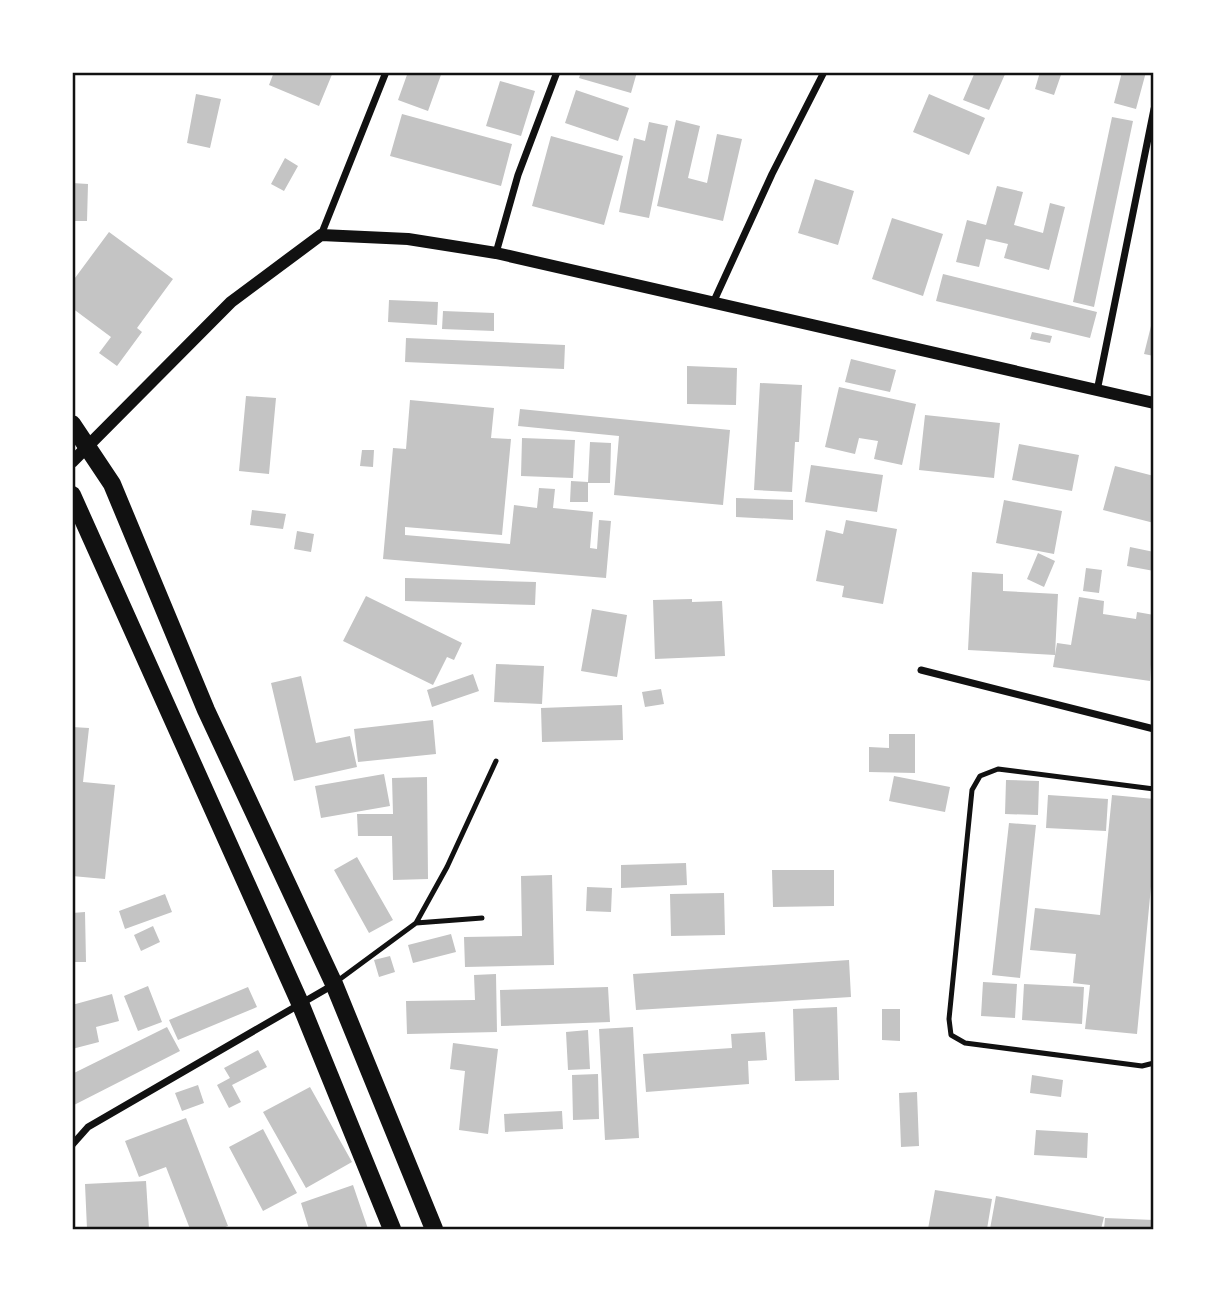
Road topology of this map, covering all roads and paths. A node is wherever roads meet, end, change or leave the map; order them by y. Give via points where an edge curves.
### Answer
1 (386, 72) edge
2 (558, 72) edge
3 (824, 72) edge
4 (1154, 108) edge
5 (321, 235) junction
6 (496, 253) junction
7 (713, 303) junction
8 (1097, 392) junction
9 (1154, 402) edge
10 (72, 424) edge
11 (89, 447) junction
12 (72, 462) edge
13 (72, 495) edge
14 (922, 670) dead end
15 (1154, 729) edge
16 (496, 761) dead end
17 (1154, 789) edge
18 (482, 918) dead end
19 (416, 923) junction
20 (334, 984) junction
21 (300, 1003) junction
22 (1154, 1063) edge
23 (72, 1145) edge
24 (392, 1229) edge
25 (434, 1229) edge

1 - 5 street
2 - 6 street via 518,176
3 - 7 street
4 - 8 street
5 - 6 street via 408,239
5 - 11 street via 231,302
6 - 7 street
7 - 8 street
8 - 9 street
10 - 11 main road
11 - 12 street
11 - 20 main road via 112,484 206,710
13 - 21 main road
14 - 15 street
16 - 19 lane
17 - 22 lane via 998,769 980,776 972,790 949,1019 950,1035 965,1043 1142,1066
18 - 19 lane
19 - 20 lane
20 - 21 street
20 - 25 main road
21 - 23 street via 88,1127
21 - 24 main road

